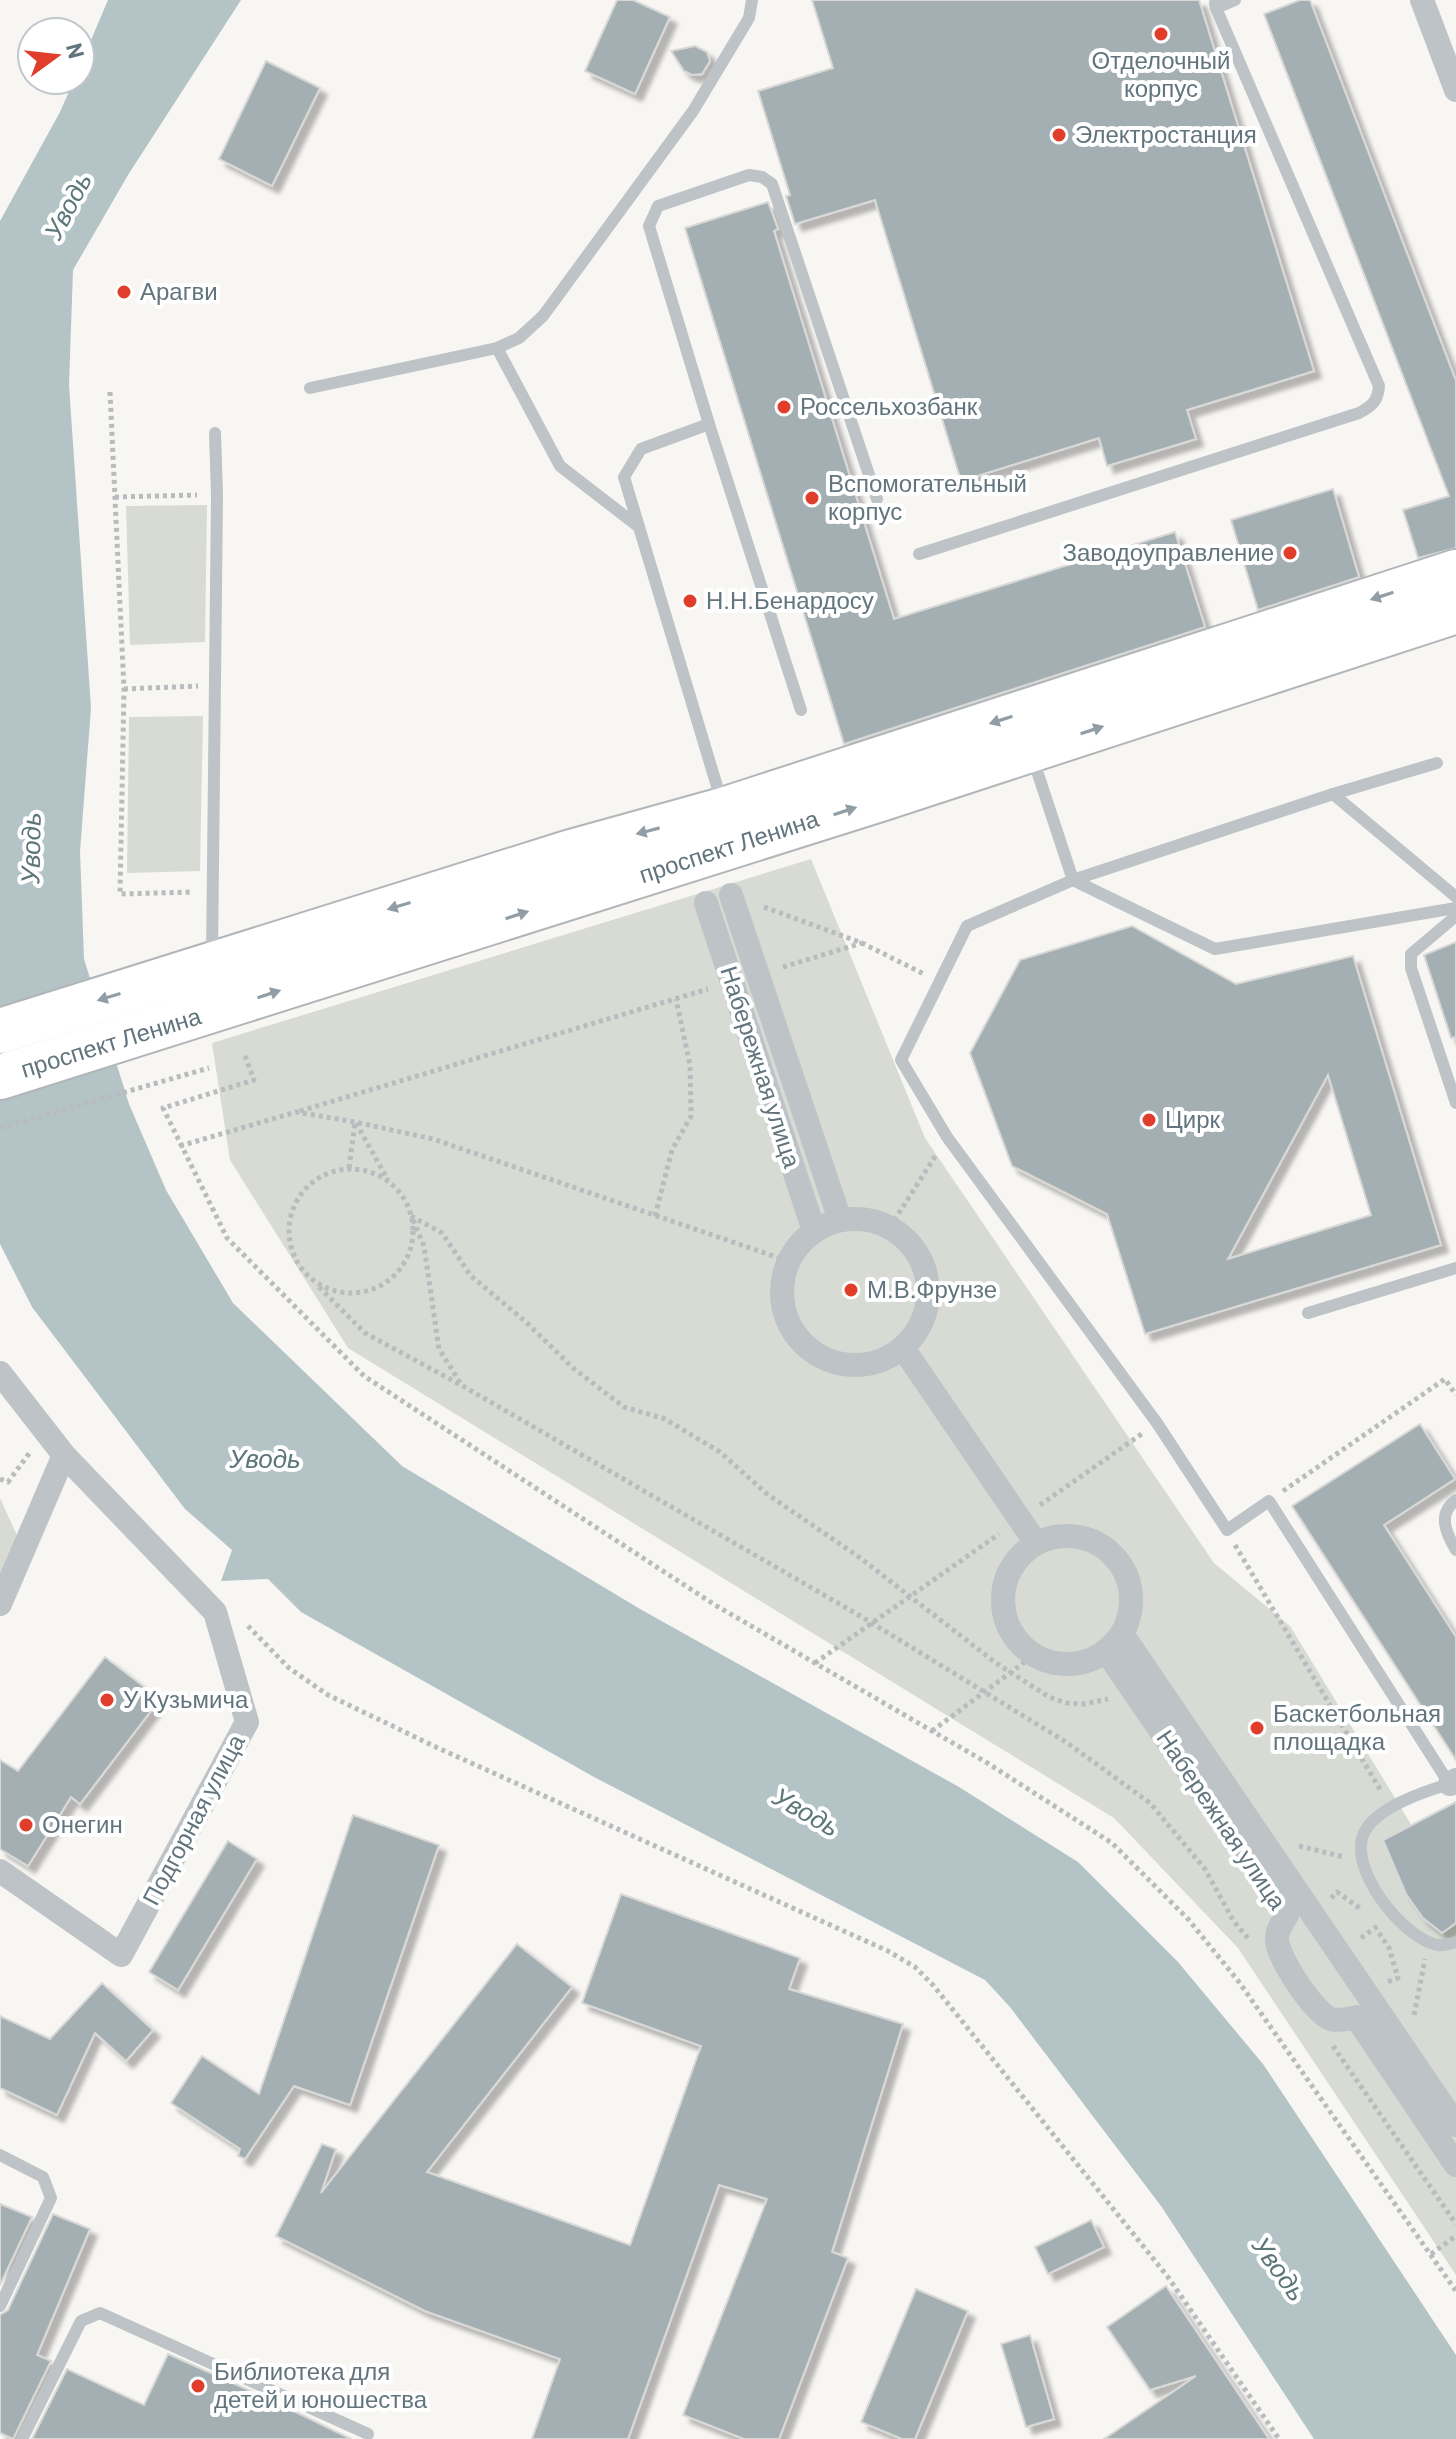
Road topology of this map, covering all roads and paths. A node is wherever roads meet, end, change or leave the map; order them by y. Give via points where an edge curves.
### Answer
1 (752, 0) edge
2 (1235, 0) edge
3 (1422, 0) edge
4 (1215, 4) edge
5 (1456, 90) edge
6 (497, 348) junction
7 (310, 388) dead end
8 (110, 392) dead end
9 (709, 424) junction
10 (215, 433) dead end
11 (210, 495) dead end
12 (115, 497) junction
13 (877, 499) dead end
14 (639, 527) junction
15 (919, 554) dead end
16 (1456, 572) edge
17 (1456, 611) edge
18 (207, 686) dead end
19 (124, 689) junction
20 (801, 710) dead end
21 (1030, 750) junction
22 (1437, 763) dead end
23 (1333, 794) junction
24 (723, 810) junction
25 (1073, 880) junction
26 (202, 892) dead end
27 (731, 895) joint
28 (1456, 897) edge
29 (706, 903) dead end
30 (1456, 908) edge
31 (1456, 916) edge
32 (862, 943) junction
33 (198, 970) junction
34 (758, 974) junction
35 (732, 982) junction
36 (939, 982) junction
37 (676, 999) junction
38 (0, 1031) edge
39 (245, 1056) dead end
40 (209, 1068) dead end
41 (0, 1077) edge
42 (1456, 1103) edge
43 (296, 1112) junction
44 (355, 1122) junction
45 (0, 1128) edge
46 (180, 1146) junction
47 (936, 1156) dead end
48 (349, 1169) junction
49 (389, 1181) junction
50 (411, 1216) junction
51 (655, 1216) junction
52 (840, 1220) junction
53 (890, 1227) junction
54 (814, 1231) junction
55 (788, 1261) junction
56 (1456, 1268) edge
57 (319, 1287) junction
58 (1308, 1313) dead end
59 (903, 1348) junction
60 (0, 1373) edge
61 (461, 1385) junction
62 (1456, 1395) edge
63 (1128, 1444) dead end
64 (64, 1455) junction
65 (0, 1479) edge
66 (8, 1482) dead end
67 (1456, 1500) edge
68 (1269, 1501) junction
69 (1020, 1519) junction
70 (1227, 1530) junction
71 (1036, 1543) junction
72 (1456, 1550) edge
73 (909, 1598) junction
74 (0, 1604) edge
75 (246, 1624) dead end
76 (871, 1624) junction
77 (1114, 1642) junction
78 (1034, 1655) junction
79 (815, 1663) junction
80 (1010, 1672) junction
81 (1133, 1690) junction
82 (982, 1692) junction
83 (932, 1731) junction
84 (1454, 1786) edge
85 (1391, 1809) junction
86 (1306, 1848) dead end
87 (1334, 1855) dead end
88 (0, 1871) edge
89 (1337, 1892) dead end
90 (1296, 1908) junction
91 (1376, 1927) junction
92 (1360, 1939) dead end
93 (1456, 1942) edge
94 (1251, 1943) dead end
95 (1398, 1978) dead end
96 (1422, 1982) dead end
97 (1415, 2009) dead end
98 (1366, 2011) junction
99 (1327, 2040) dead end
100 (1456, 2125) edge
101 (0, 2155) edge
102 (1456, 2165) edge
103 (1456, 2224) edge
104 (1456, 2236) edge
105 (1431, 2254) junction
106 (1456, 2291) edge
107 (0, 2306) edge
108 (368, 2434) dead end
109 (22, 2439) edge
110 (1279, 2439) edge

1 - 6 lane via 749,18 693,111 543,316 519,338
2 - 4 lane
3 - 5 street
4 - 15 lane via 1379,386 1378,397 1359,413
6 - 7 lane
6 - 14 lane via 560,466
8 - 12 path
9 - 13 lane via 649,226 658,206 749,175 762,177 772,184
9 - 14 lane via 641,449 624,477
9 - 20 lane
10 - 33 lane via 211,951
11 - 12 path
12 - 19 path
14 - 24 lane
16 -> 24 highway, проспект Ленина
21 -> 17 highway, проспект Ленина
18 - 19 path
19 - 26 path via 120,894
21 - 25 lane
41 -> 21 highway, проспект Ленина
22 - 23 lane
23 - 25 lane
23 - 28 lane
24 -> 33 highway, проспект Ленина via 568,853
25 - 30 lane via 1215,949
25 - 36 lane via 967,926
27 - 32 path
27 - 34 street, Набережная улица
29 - 35 street, Набережная улица
31 - 42 lane via 1411,954 1411,968
32 - 34 path
32 - 36 path
33 -> 38 highway, проспект Ленина
34 - 52 street, Набережная улица
35 - 37 path
35 - 54 street, Набережная улица
36 - 70 lane via 901,1060 947,1137 1157,1423
37 - 43 path
37 - 51 path via 690,1065 691,1116 672,1150
39 - 46 path via 254,1080 163,1108
40 - 45 path
43 - 44 path
43 - 46 path
44 - 48 path
44 - 49 path
44 - 51 path via 433,1139
46 - 79 path via 227,1238 364,1376 715,1605
47 - 53 path
48 - 49 path
48 - 57 path via 312,1182 290,1216 293,1256
49 - 50 path
50 - 57 path via 413,1237 396,1275 359,1293
50 - 61 path via 424,1246 439,1349
50 - 73 path via 442,1233 471,1276 573,1368 624,1407 665,1419 720,1452 767,1494
51 - 55 path
52 - 53 street via 866,1219
52 - 54 street
53 - 59 street via 916,1251 928,1284 924,1319
54 - 55 street
55 - 59 street via 781,1293 784,1310 789,1326 811,1351 825,1360 857,1366
56 - 58 lane
57 - 61 path via 365,1333
59 - 69 street
60 - 64 street, Подгорная улица
61 - 76 path
62 - 68 path via 1445,1379
63 - 69 path
64 - 74 street
64 - 88 street, Подгорная улица via 215,1612 247,1722 121,1955
65 - 66 path
67 - 72 lane via 1444,1516
68 - 70 lane
68 - 84 lane
69 - 71 street
69 - 73 path
70 - 85 path
71 - 77 street via 1078,1536 1114,1556 1131,1595
71 - 78 street via 1009,1570 1003,1608 1008,1627
73 - 76 path
73 - 80 path
75 - 110 path via 289,1668 328,1695 915,1967 1168,2277
76 - 79 path
76 - 82 path
77 - 78 street via 1095,1658 1071,1664
77 - 81 street, Набережная улица
77 - 90 street, Набережная улица
78 - 80 path
79 - 83 path
80 - 81 path via 1066,1703 1098,1701
80 - 82 path
81 - 90 street, Набережная улица
82 - 83 path
82 - 94 path via 1066,1742 1150,1803 1205,1869
83 - 105 path via 1112,1843 1188,1919 1289,2051
84 - 85 lane via 1421,1792
85 - 93 lane via 1365,1830 1361,1861 1393,1915 1409,1931 1440,1946
86 - 87 path
89 - 91 path
90 - 98 street, Набережная улица
90 - 98 street, Набережная улица via 1277,1936 1279,1953 1317,2011 1332,2019
91 - 92 path
91 - 95 path
96 - 97 path
98 - 100 street, Набережная улица
98 - 102 street, Набережная улица
99 - 103 path
101 - 107 lane via 43,2177 51,2198
104 - 105 path
105 - 106 path
108 - 109 lane via 100,2313 81,2321

